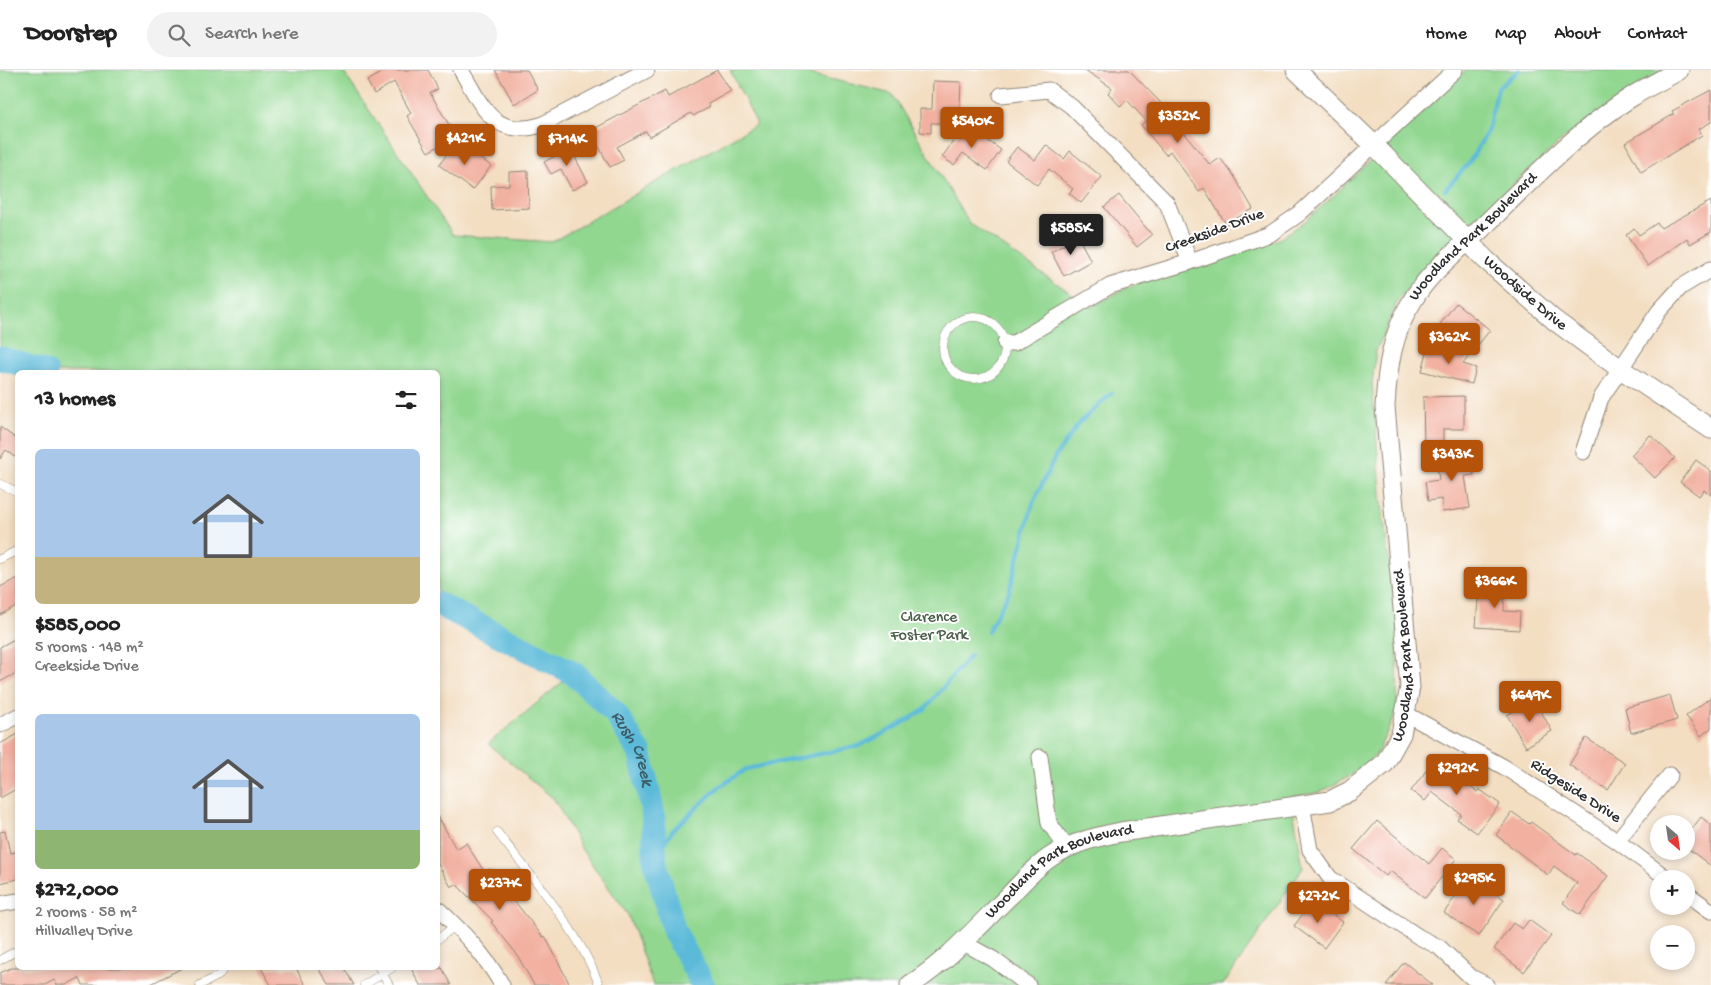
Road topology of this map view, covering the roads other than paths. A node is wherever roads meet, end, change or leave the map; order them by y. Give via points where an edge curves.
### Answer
1 (461, 70) edge
2 (647, 70) edge
3 (1296, 70) edge
4 (1455, 70) edge
5 (1679, 70) edge
6 (1001, 95) dead end
7 (1375, 146) junction
8 (1468, 241) junction
9 (1190, 262) junction
10 (1711, 268) edge
11 (1005, 343) junction
12 (1619, 368) junction
13 (1711, 429) edge
14 (1583, 452) dead end
15 (0, 484) edge
16 (15, 491) edge
17 (15, 552) edge
18 (0, 559) edge
19 (1406, 714) junction
20 (15, 718) edge
21 (0, 725) edge
22 (1040, 757) dead end
23 (1670, 774) dead end
24 (1302, 805) junction
25 (497, 832) dead end
26 (1618, 841) junction
27 (1067, 848) junction
28 (1656, 870) edge
29 (1695, 899) edge
30 (15, 902) edge
31 (0, 904) edge
32 (440, 911) edge
33 (1711, 911) edge
34 (456, 926) junction
35 (440, 938) edge
36 (962, 942) junction
37 (15, 952) edge
38 (0, 960) edge
39 (222, 970) edge
40 (380, 970) edge
41 (200, 985) edge
42 (364, 985) edge
43 (389, 985) edge
44 (502, 985) edge
45 (599, 985) edge
46 (910, 985) edge
47 (1028, 985) edge
48 (1487, 985) edge

1 - 2 street via 487,114 508,127 525,130 541,125
3 - 7 street, Woodside Drive
4 - 7 street, Creekside Drive
5 - 8 street, Woodland Park Boulevard via 1632,96 1591,127
6 - 9 street via 1049,90 1072,107 1167,203
7 - 8 street, Woodside Drive
7 - 9 street, Creekside Drive via 1299,214 1270,234
8 - 12 street, Woodside Drive via 1554,320
8 - 19 street, Woodland Park Boulevard via 1413,299 1394,337 1386,372 1385,406 1410,666
9 - 11 street, Creekside Drive via 1110,286 1014,343
10 - 12 street via 1681,287 1664,305
11 - 11 lane via 1003,335 992,322 968,318 948,332 944,340 944,356 957,374 978,379 999,367
12 - 13 street, Woodside Drive
12 - 14 street via 1601,398
15 - 16 lane
17 - 18 lane
19 - 24 street, Woodland Park Boulevard via 1401,734 1385,763 1375,773 1330,801
19 - 26 street, Ridgeside Drive via 1504,766
20 - 21 street
22 - 27 street via 1050,823
23 - 26 street
24 - 27 street, Woodland Park Boulevard via 1121,832
24 - 48 street via 1310,850 1330,878 1439,947 1471,977
25 - 45 lane via 579,945
26 - 28 street, Ridgeside Drive
27 - 36 street, Woodland Park Boulevard via 1035,870
29 - 33 street
30 - 31 street
32 - 34 street
34 - 35 lane
34 - 44 street via 491,966
36 - 46 street, Woodland Park Boulevard
36 - 47 street via 993,959
37 - 38 lane
39 - 41 lane
40 - 42 lane
40 - 43 lane

